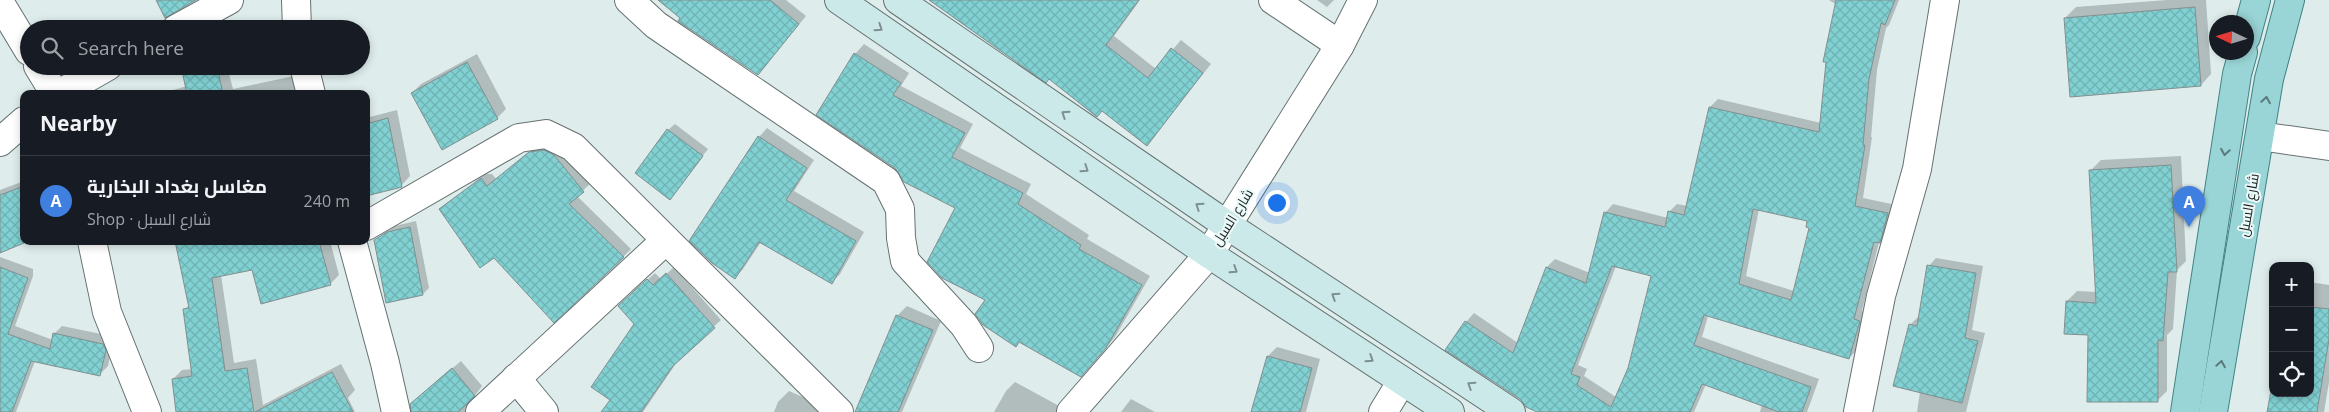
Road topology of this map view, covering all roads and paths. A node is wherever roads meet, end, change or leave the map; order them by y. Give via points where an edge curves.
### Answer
1 (229, 0) edge
2 (296, 0) edge
3 (629, 0) edge
4 (838, 0) edge
5 (898, 0) edge
6 (1273, 0) edge
7 (1362, 0) edge
8 (1945, 0) edge
9 (2256, 0) edge
10 (2290, 0) edge
11 (0, 3) edge
12 (2252, 15) edge
13 (192, 20) edge
14 (296, 20) edge
15 (20, 36) edge
16 (1340, 45) junction
17 (2240, 60) edge
18 (43, 75) edge
19 (92, 75) edge
20 (306, 75) edge
21 (52, 90) edge
22 (66, 90) edge
23 (310, 90) edge
24 (20, 124) edge
25 (2260, 136) junction
26 (0, 142) edge
27 (2329, 146) edge
28 (370, 224) edge
29 (1227, 225) junction
30 (666, 240) junction
31 (93, 245) edge
32 (353, 245) edge
33 (1209, 254) junction
34 (979, 348) dead end
35 (516, 378) junction
36 (1402, 380) junction
37 (147, 412) edge
38 (396, 412) edge
39 (480, 412) edge
40 (544, 412) edge
41 (838, 412) edge
42 (1071, 412) edge
43 (1383, 412) edge
44 (1450, 412) edge
45 (1512, 412) edge
46 (1858, 412) edge
47 (2185, 412) edge
48 (2213, 412) edge

1 - 13 street
2 - 14 street
3 - 34 street via 656,25 886,181 900,209 905,261 964,325
4 -> 33 main road
29 -> 5 main road
6 - 16 street
7 - 16 street, شارع السبل
8 - 46 street via 1917,169 1881,296
9 - 12 main road
25 -> 10 main road, شارع السبل via 2270,79
11 - 15 street
16 - 29 street, شارع السبل
17 -> 47 main road
18 - 21 street
19 - 22 street
20 - 23 street
24 - 26 street
25 - 27 street
48 -> 25 main road, شارع السبل
28 - 30 street via 518,138 546,134 573,147
29 - 33 street, شارع السبل
45 -> 29 main road
30 - 35 street
30 - 41 street
31 - 37 street via 107,312
32 - 38 street
33 -> 36 main road
33 - 42 street, شارع السبل
35 - 39 street
35 - 40 street
36 - 43 street
36 - 44 main road

